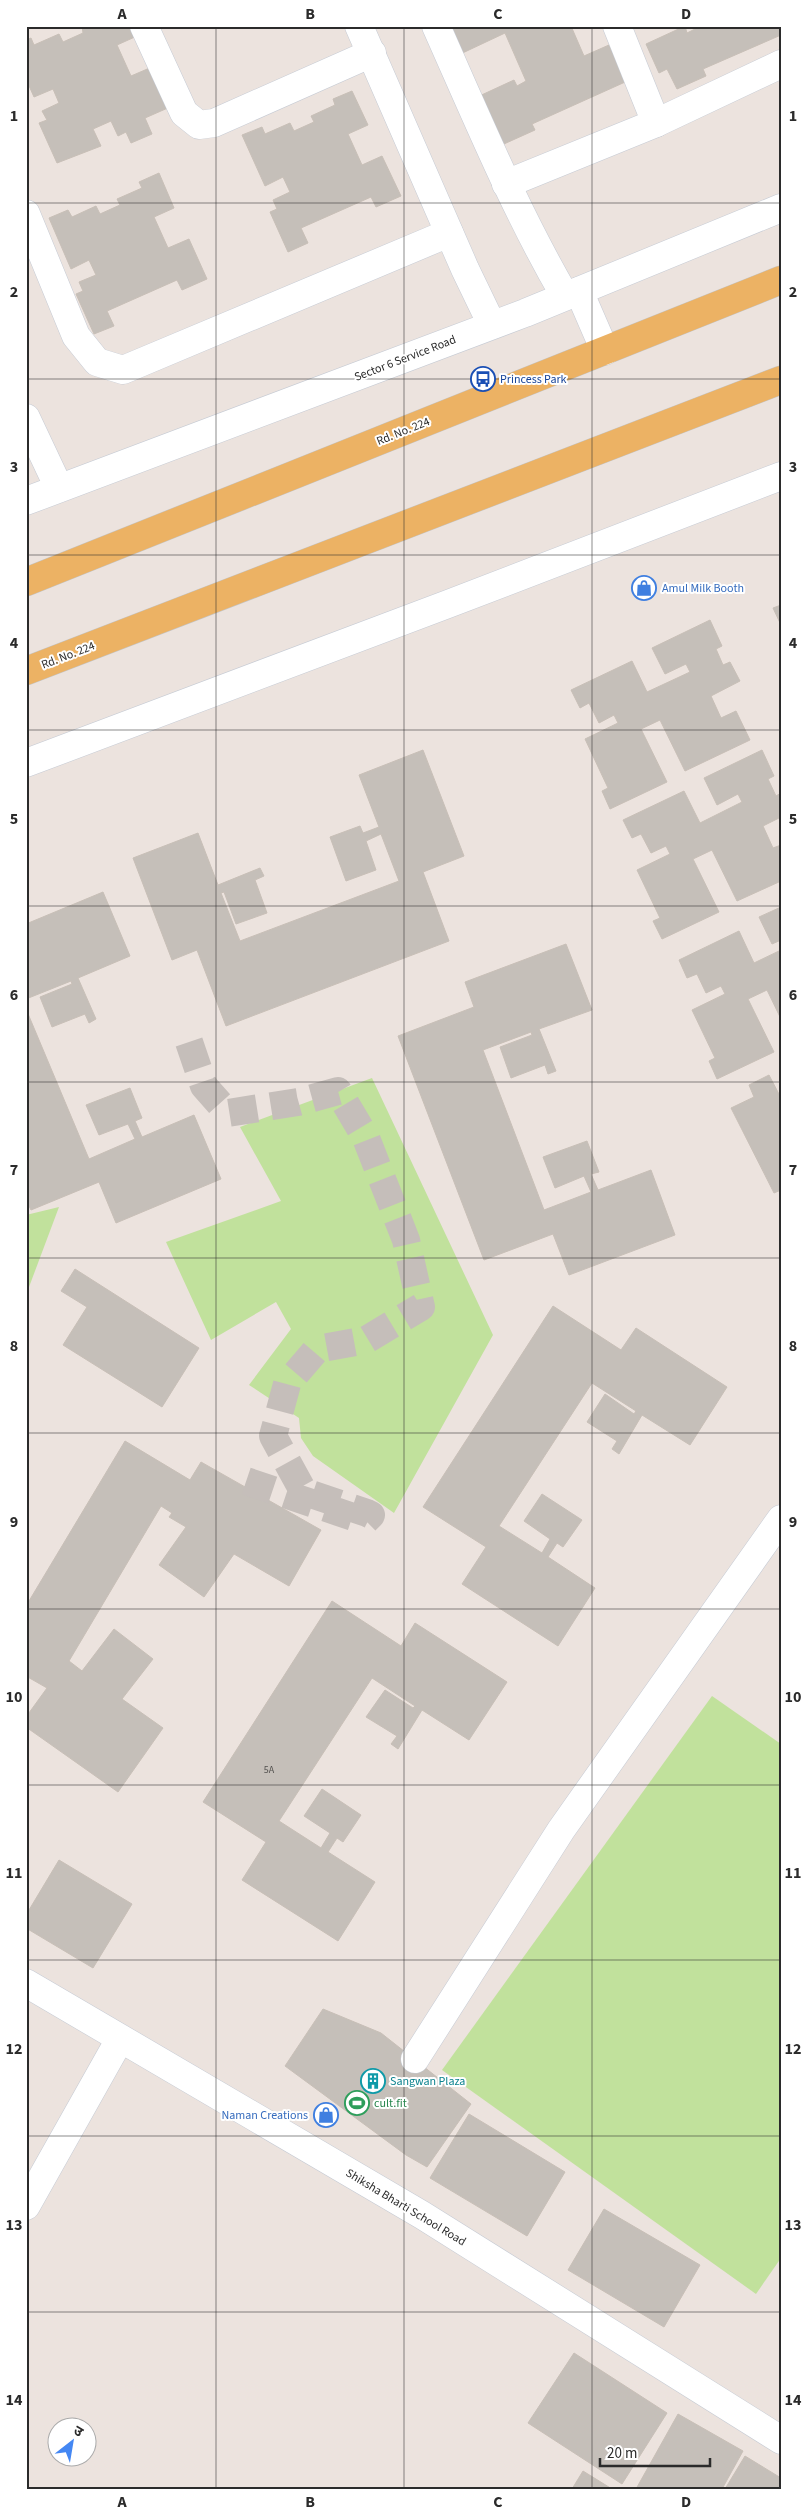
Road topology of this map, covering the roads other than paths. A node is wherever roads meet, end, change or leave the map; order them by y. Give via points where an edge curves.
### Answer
1 (144, 26) edge
2 (359, 26) edge
3 (436, 26) edge
4 (616, 26) edge
5 (372, 53) junction
6 (781, 64) edge
7 (656, 123) junction
8 (506, 184) junction
9 (781, 208) edge
10 (26, 214) edge
11 (449, 233) junction
12 (781, 280) edge
13 (572, 294) junction
14 (492, 325) junction
15 (605, 351) junction
16 (781, 380) edge
17 (26, 418) edge
18 (781, 476) edge
19 (59, 488) junction
20 (26, 501) edge
21 (26, 582) edge
22 (26, 671) edge
23 (26, 763) edge
24 (781, 1519) edge
25 (26, 1984) edge
26 (120, 2039) junction
27 (415, 2059) dead end
28 (26, 2206) edge
29 (781, 2440) edge

1 - 5 street via 184,113 199,125 214,123
2 - 5 street
3 - 8 street
4 - 7 street
5 - 11 street
6 - 7 street
7 - 8 street
8 - 13 street via 536,246
9 - 13 street, Sector 6 Service Road
10 - 11 street via 76,336 97,362 123,370
11 - 14 street
12 - 15 main road, Rd. No. 224
13 - 14 street, Sector 6 Service Road
13 - 15 street
14 - 19 street, Sector 6 Service Road
15 - 21 main road, Rd. No. 224
16 - 22 main road, Rd. No. 224
17 - 19 street
18 - 23 street
19 - 20 street, Sector 6 Service Road
24 - 27 street via 561,1830
25 - 26 street, Shiksha Bharti School Road
26 - 28 street
26 - 29 street, Shiksha Bharti School Road via 422,2215

